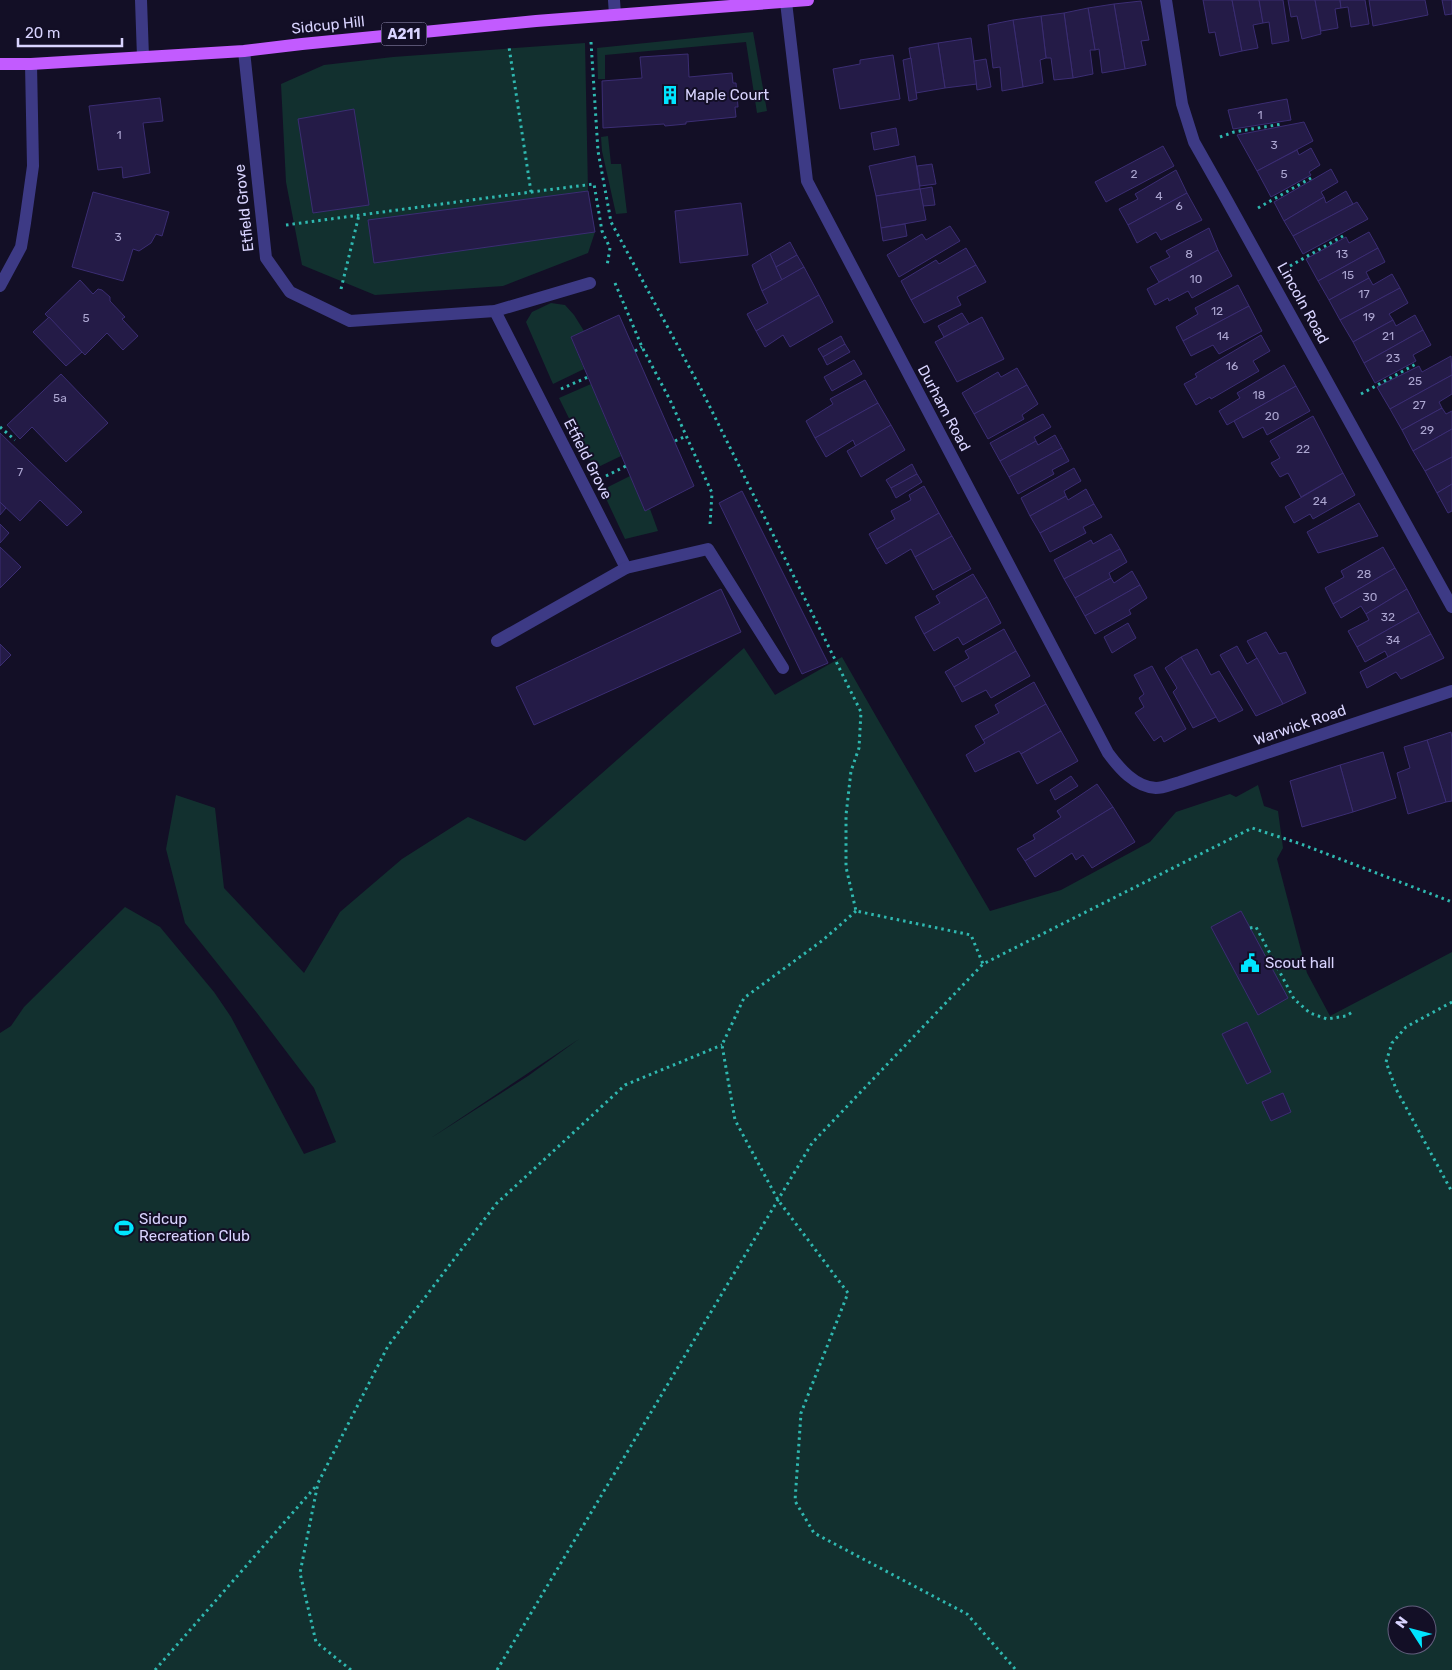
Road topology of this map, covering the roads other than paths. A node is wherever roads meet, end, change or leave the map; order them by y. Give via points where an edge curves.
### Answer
1 (141, 0) edge
2 (614, 0) edge
3 (808, 0) edge
4 (1166, 0) edge
5 (786, 1) edge
6 (616, 15) junction
7 (244, 51) junction
8 (143, 57) junction
9 (0, 64) edge
10 (31, 64) junction
11 (590, 283) dead end
12 (0, 286) edge
13 (495, 311) junction
14 (626, 568) junction
15 (1452, 607) edge
16 (498, 641) dead end
17 (783, 668) dead end
18 (1452, 691) edge
19 (1158, 788) joint

1 - 8 street
2 - 6 street
3 - 5 main road, Sidcup Hill / A211
4 - 15 street, Lincoln Road via 1182,104 1196,146
5 - 6 main road, Sidcup Hill / A211
5 - 19 street, Durham Road via 807,181 1108,753 1134,780
6 - 7 main road, Sidcup Hill / A211
7 - 8 main road, Sidcup Hill / A211
7 - 13 street, Etfield Grove via 266,258 290,292 350,321
8 - 10 main road, Sidcup Hill / A211
9 - 10 main road, Sidcup Hill / A211
10 - 12 street via 33,166 24,233
11 - 13 street, Etfield Grove
13 - 14 street, Etfield Grove
14 - 16 street
14 - 17 street via 708,549
18 - 19 street, Warwick Road

